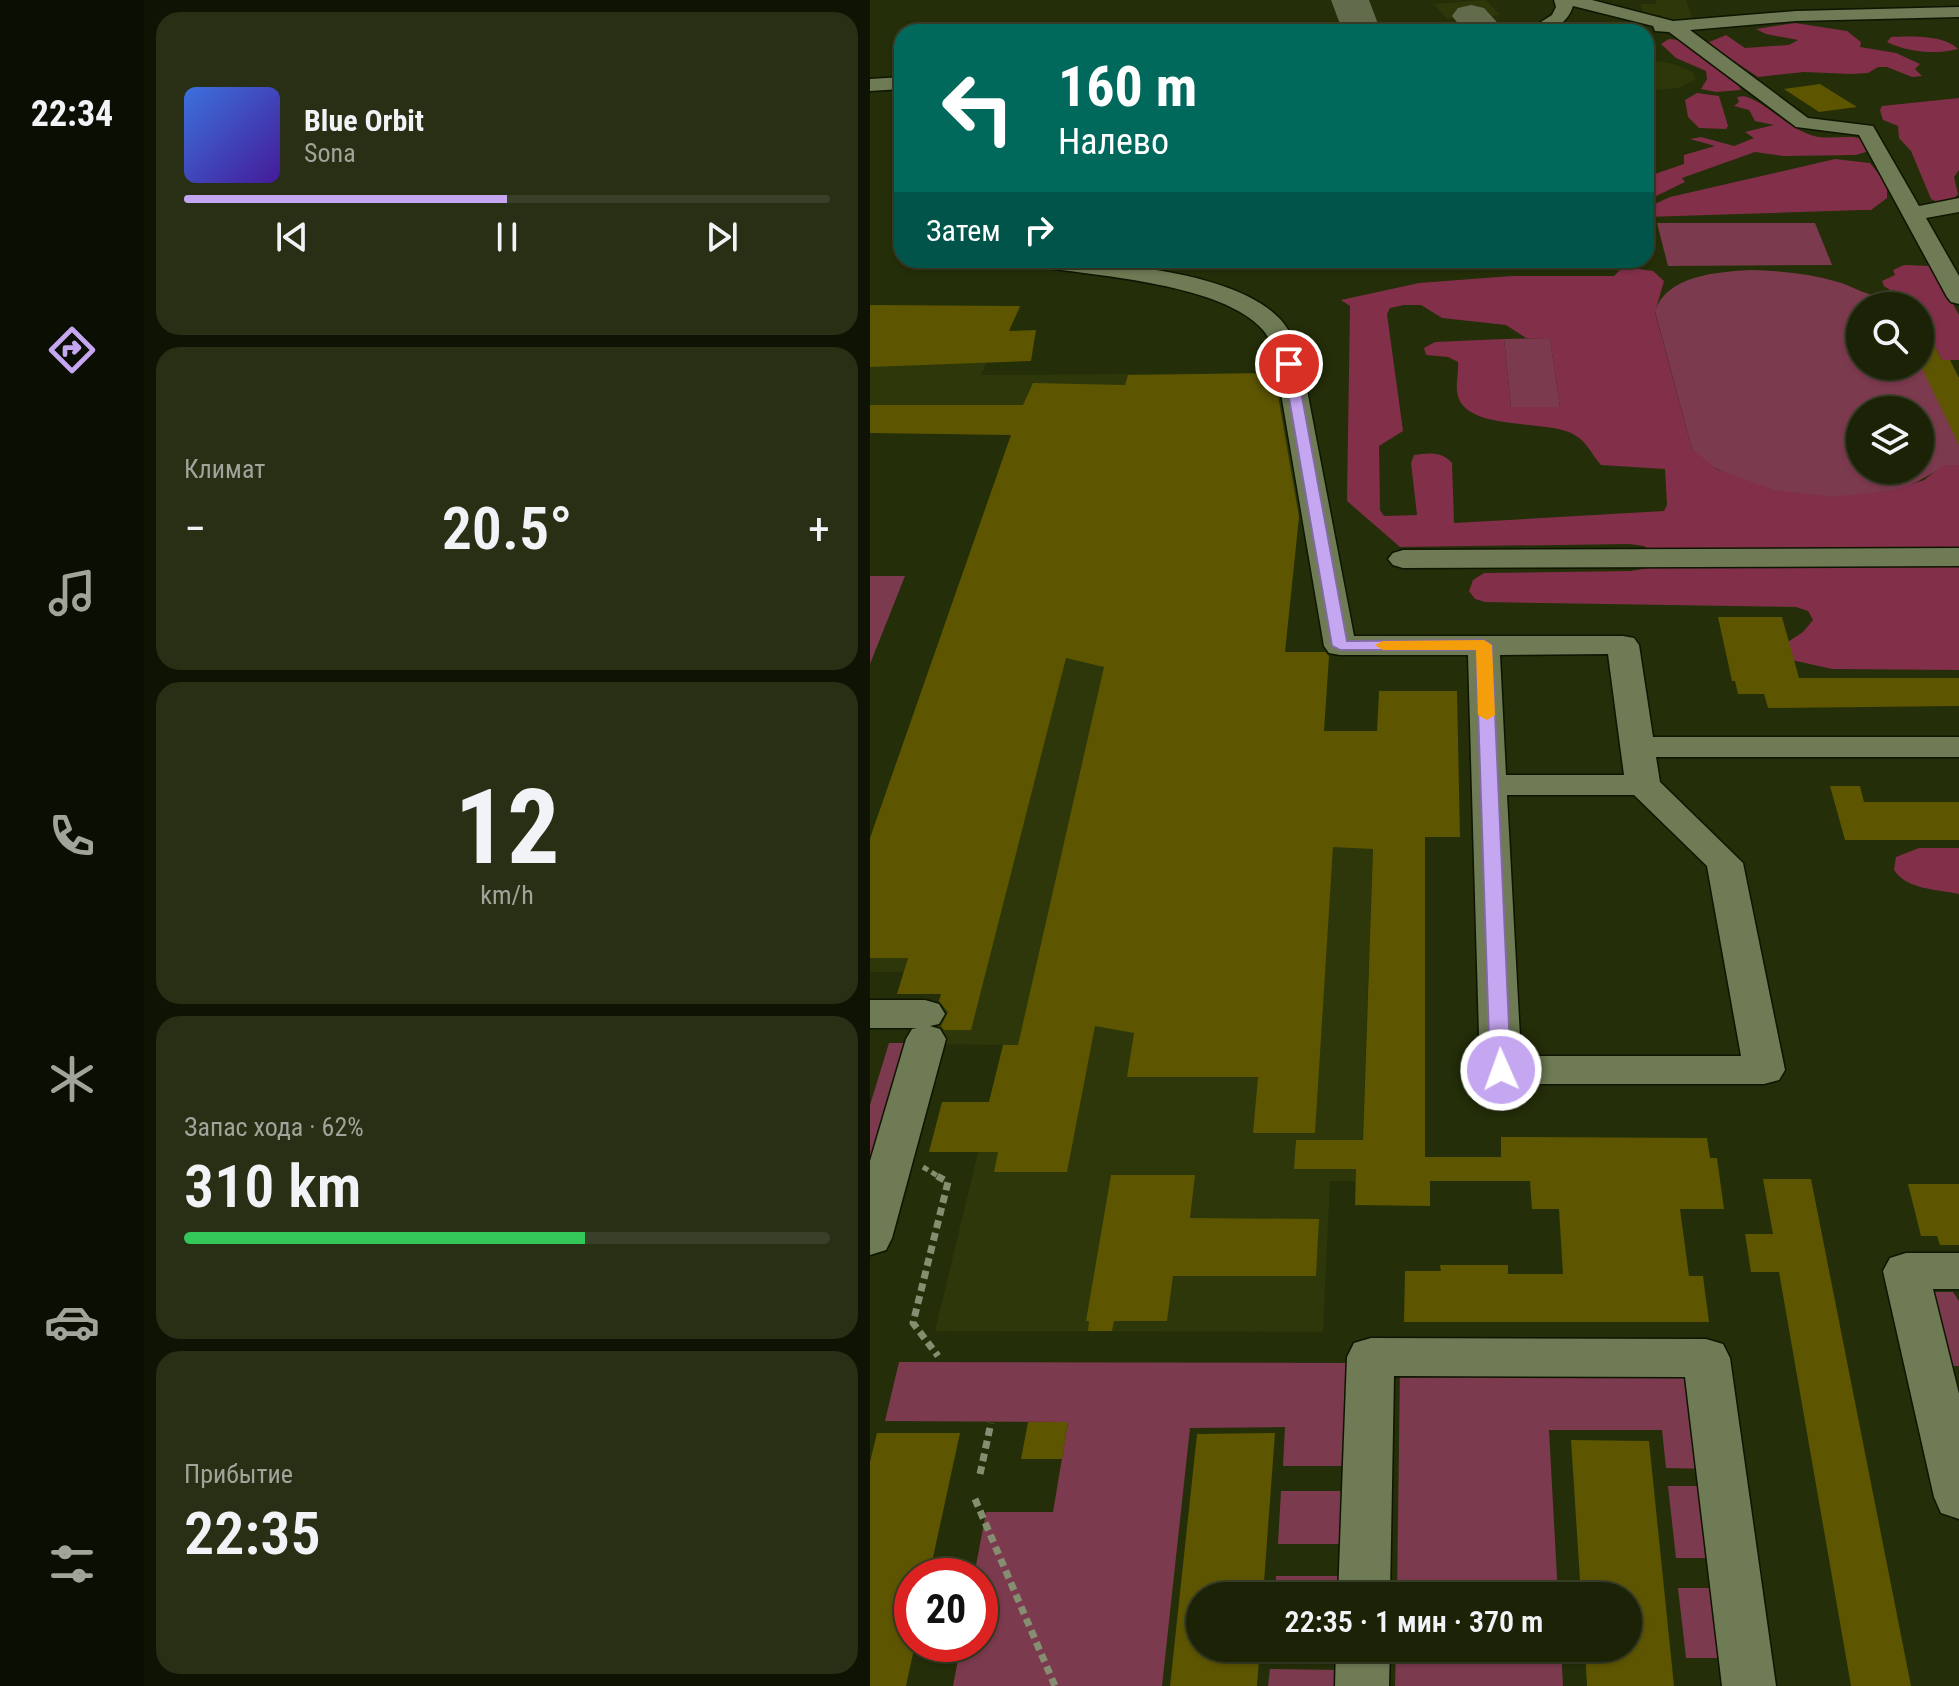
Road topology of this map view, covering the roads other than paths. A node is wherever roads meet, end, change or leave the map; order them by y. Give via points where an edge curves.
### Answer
1 (1563, 0) edge
2 (1572, 0) edge
3 (1664, 0) edge
4 (1946, 0) edge
5 (1959, 12) edge
6 (1852, 15) junction
7 (1720, 22) junction
8 (1548, 24) edge
9 (1673, 26) junction
10 (1654, 28) edge
11 (1742, 40) dead end
12 (894, 84) edge
13 (870, 85) edge
14 (1959, 205) edge
15 (1912, 214) junction
16 (1085, 268) edge
17 (1959, 297) edge
18 (1959, 557) edge
19 (1403, 559) dead end
20 (1484, 645) junction
21 (1637, 747) junction
22 (1959, 747) edge
23 (1489, 785) junction
24 (1643, 785) junction
25 (870, 1014) edge
26 (870, 1238) edge
27 (1959, 1271) edge
28 (1959, 1497) edge
29 (1364, 1582) edge
30 (1363, 1662) edge
31 (1362, 1686) edge
32 (1749, 1686) edge

1 - 8 street via 1559,18
2 - 9 street
3 - 9 street
4 - 6 street
5 - 6 street
6 - 7 street
7 - 9 street
7 - 11 street
9 - 10 street
9 - 15 street via 1803,123 1866,130
12 - 13 street
14 - 15 street
15 - 17 street
16 - 20 street via 1204,289 1245,306 1280,335 1340,646
18 - 19 street
20 - 21 street via 1623,645
20 - 23 street
21 - 22 street
21 - 24 street
23 - 24 street
23 - 24 street via 1501,1070 1764,1070 1725,863
25 - 26 street via 925,1026
27 - 28 street via 1906,1271
29 - 32 street via 1371,1357 1706,1358
30 - 31 street

